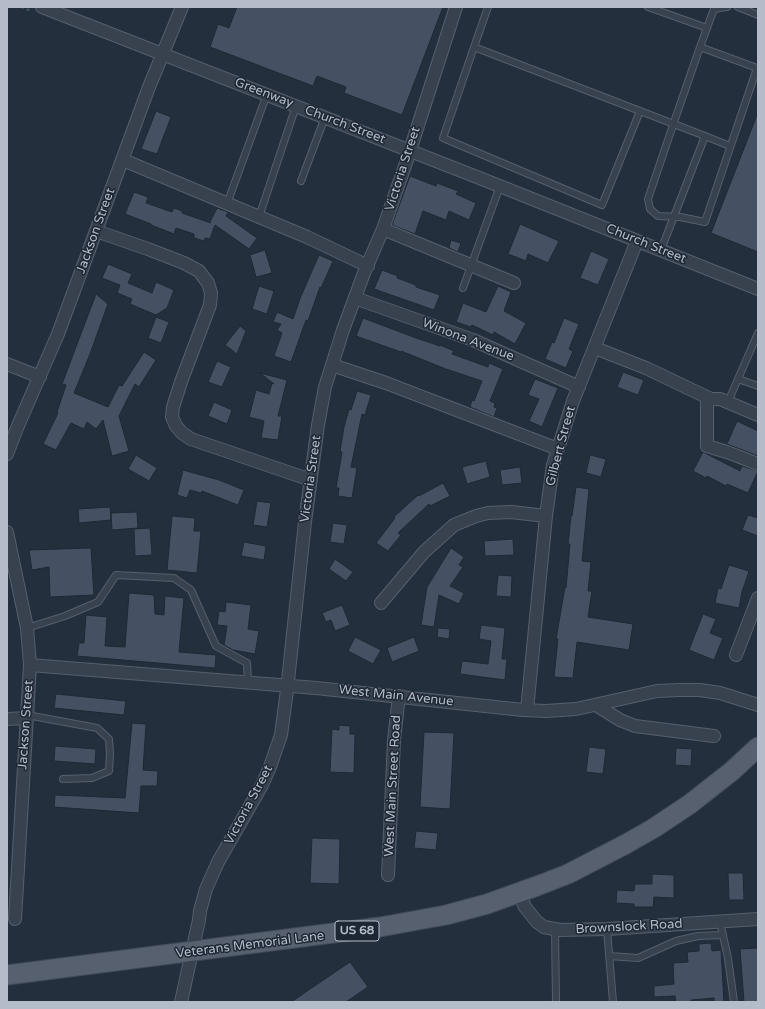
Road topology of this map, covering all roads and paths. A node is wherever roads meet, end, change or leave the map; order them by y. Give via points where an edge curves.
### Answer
1 (21, 7) edge
2 (182, 7) edge
3 (456, 7) edge
4 (488, 7) edge
5 (648, 7) edge
6 (726, 7) edge
7 (738, 7) edge
8 (39, 10) edge
9 (758, 15) edge
10 (707, 28) junction
11 (474, 47) junction
12 (700, 47) junction
13 (163, 54) junction
14 (267, 94) junction
15 (296, 106) junction
16 (640, 111) junction
17 (325, 117) junction
18 (673, 125) junction
19 (705, 136) junction
20 (730, 146) junction
21 (410, 150) junction
22 (123, 160) junction
23 (301, 180) dead end
24 (500, 186) junction
25 (227, 204) junction
26 (259, 217) junction
27 (673, 217) junction
28 (382, 230) junction
29 (96, 231) junction
30 (637, 241) junction
31 (661, 250) junction
32 (470, 264) junction
33 (368, 266) junction
34 (514, 283) dead end
35 (463, 288) dead end
36 (758, 289) edge
37 (355, 298) junction
38 (758, 333) edge
39 (595, 348) junction
40 (7, 364) edge
41 (332, 364) junction
42 (40, 377) junction
43 (738, 379) junction
44 (758, 386) edge
45 (579, 387) junction
46 (711, 399) junction
47 (728, 402) junction
48 (758, 415) edge
49 (558, 449) junction
50 (7, 454) edge
51 (758, 464) edge
52 (311, 480) junction
53 (546, 516) junction
54 (7, 532) edge
55 (758, 598) edge
56 (381, 603) dead end
57 (27, 628) junction
58 (736, 655) dead end
59 (30, 665) junction
60 (248, 682) junction
61 (288, 685) junction
62 (399, 696) junction
63 (596, 705) junction
64 (758, 705) edge
65 (527, 710) junction
66 (27, 717) junction
67 (7, 719) edge
68 (714, 736) dead end
69 (758, 747) edge
70 (63, 779) dead end
71 (388, 875) dead end
72 (519, 893) junction
73 (11, 919) edge
74 (758, 919) edge
75 (720, 922) junction
76 (555, 929) junction
77 (607, 929) junction
78 (723, 935) junction
79 (192, 952) junction
80 (609, 956) junction
81 (7, 975) edge
82 (181, 1002) edge
83 (556, 1002) edge
84 (613, 1002) edge
85 (734, 1002) edge

1 - 8 path
2 - 13 street, Jackson Street
3 - 21 street, Victoria Street
4 - 11 lane
5 - 10 lane
6 - 10 lane via 714,9
7 - 9 lane
8 - 13 street, Church Street
10 - 12 lane
11 - 16 lane
11 - 16 lane via 443,138 602,205
12 - 18 lane
12 - 20 lane via 757,68
13 - 14 street, Church Street
13 - 22 street, Jackson Street
14 - 15 street, Church Street
14 - 25 lane
15 - 17 street, Church Street
15 - 26 lane
16 - 18 lane
17 - 21 street, Church Street
17 - 23 lane
18 - 19 lane
18 - 27 lane via 648,199 650,209 658,216
19 - 20 lane
19 - 27 lane
20 - 27 lane via 705,222
21 - 24 street, Church Street
21 - 28 street, Victoria Street
22 - 25 street
22 - 29 street, Jackson Street
24 - 30 street, Church Street
24 - 32 lane
25 - 26 street
26 - 33 street
27 - 31 lane
28 - 32 street
28 - 33 street, Victoria Street
29 - 42 street, Jackson Street
29 - 52 street via 184,263 199,271 208,283 211,293 210,305 173,407 172,417 182,433 191,439
30 - 31 street, Church Street
30 - 39 street, Gilbert Street
31 - 36 street, Church Street
32 - 34 street
32 - 35 lane
33 - 37 street, Victoria Street
37 - 41 street, Victoria Street
37 - 45 street, Winona Avenue via 473,340
38 - 43 lane
39 - 45 street, Gilbert Street
39 - 46 street via 646,368
40 - 42 street
41 - 49 street
41 - 52 street, Victoria Street via 318,425
42 - 50 street, Jackson Street
43 - 44 lane
43 - 47 lane
45 - 49 street, Gilbert Street
46 - 47 street
46 - 51 street via 707,402 707,446
47 - 48 street
49 - 53 street, Gilbert Street
52 - 61 street, Victoria Street via 302,541
53 - 56 street via 511,512 488,513 454,526 424,552
53 - 65 street, Gilbert Street
54 - 57 street, Jackson Street
55 - 58 street
57 - 59 street, Jackson Street
57 - 60 lane via 98,602 116,575 174,578 192,590 216,646 247,663
59 - 60 street, West Main Avenue
59 - 66 street, Jackson Street
60 - 61 street, West Main Avenue
61 - 62 street, West Main Avenue
61 - 79 street, Victoria Street via 281,735 270,767 254,802 211,876 200,911
62 - 65 street, West Main Avenue
62 - 71 street, West Main Street Road via 394,740
63 - 64 street, West Main Avenue via 657,691 700,690 720,693
63 - 65 street, West Main Avenue via 557,711
63 - 68 street via 635,726
66 - 67 street
66 - 70 lane via 97,728 109,739 109,771 92,778
66 - 73 street, Jackson Street
69 - 72 main road, Veterans Memorial Lane / US 68 via 707,791 654,828 597,860
72 - 76 street, Brownslock Road via 536,922
72 - 79 main road, Veterans Memorial Lane / US 68 via 466,910 417,921
74 - 75 street, Brownslock Road
75 - 77 street, Brownslock Road
75 - 78 lane
76 - 77 street, Brownslock Road
76 - 83 lane
77 - 80 lane
78 - 80 lane via 698,936 676,941 638,958
78 - 85 lane
79 - 81 main road, Veterans Memorial Lane / US 68
79 - 82 street, Victoria Street
80 - 84 lane

